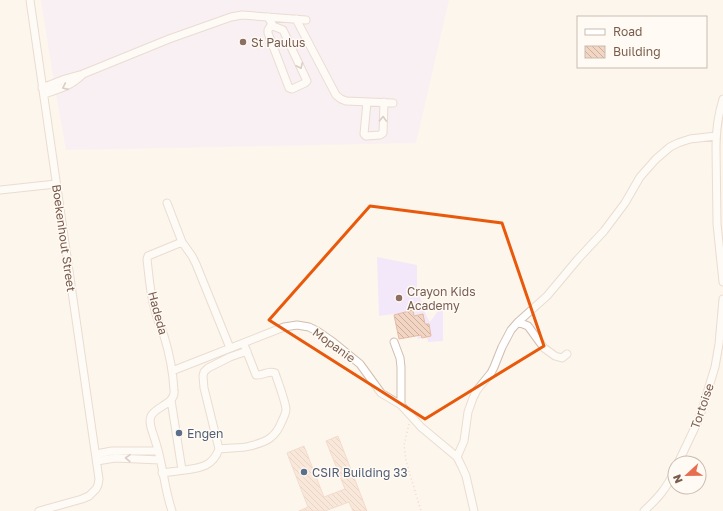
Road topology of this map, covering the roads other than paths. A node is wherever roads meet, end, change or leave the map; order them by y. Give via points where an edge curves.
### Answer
1 (30, 0) edge
2 (268, 17) junction
3 (296, 19) junction
4 (306, 20) dead end
5 (272, 24) junction
6 (43, 91) junction
7 (723, 99) edge
8 (368, 102) junction
9 (384, 102) junction
10 (394, 103) dead end
11 (716, 136) junction
12 (56, 184) junction
13 (0, 190) edge
14 (167, 203) dead end
15 (182, 242) junction
16 (723, 282) edge
17 (723, 299) edge
18 (518, 322) junction
19 (394, 342) dead end
20 (244, 343) junction
21 (230, 348) junction
22 (247, 351) junction
23 (567, 354) dead end
24 (719, 368) edge
25 (172, 371) junction
26 (171, 400) junction
27 (401, 405) junction
28 (219, 449) junction
29 (158, 451) junction
30 (682, 455) edge
31 (96, 457) junction
32 (457, 458) junction
33 (160, 460) junction
34 (182, 470) junction
35 (162, 473) junction
36 (667, 486) edge
37 (39, 511) edge
38 (172, 511) edge
39 (474, 511) edge
40 (644, 511) edge

1 - 6 street, Boekenhout Street
2 - 3 street
2 - 5 street
2 - 6 street via 231,16 84,74 65,79
3 - 4 street
3 - 8 street via 336,95 346,101
5 -> 5 street via 283,30 306,83 289,88 268,33
6 - 12 street, Boekenhout Street
7 - 11 street
8 - 9 street
8 -> 9 street via 364,134 366,136 382,133
9 - 10 street
11 - 16 street via 717,224
11 - 18 street via 682,142 670,147 656,159 640,177 604,231 547,296
12 - 13 street
12 - 31 street, Boekenhout Street
14 - 15 street
15 - 21 street via 196,264
15 - 25 street, Hadeda via 149,255 147,259 152,300
17 - 24 street, Tortoise
18 - 23 street via 528,326 547,350 561,358
18 - 32 street via 509,333 491,373 473,398 468,412 464,441
19 - 27 street via 401,367
20 - 21 street, Mopanie
20 - 22 street
20 - 27 street, Mopanie via 287,326 309,327 356,360 381,393
21 - 25 street, Mopanie
22 - 28 street via 230,357 204,372 203,382
22 - 28 street via 256,375 275,373 286,407 285,413 273,436 246,447
24 - 30 street, Tortoise
25 - 26 street, Hadeda via 175,392
26 - 29 street via 150,418
26 - 34 street, Hadeda
27 - 32 street, Mopanie via 421,427
28 - 34 street via 207,465
29 - 31 street via 112,451
29 - 33 street
33 -> 31 street
31 - 37 street, Boekenhout Street via 99,476 94,492 82,499
32 - 39 street, Mopanie via 466,476
33 - 35 street
34 - 35 street
35 - 38 street
36 - 40 street

